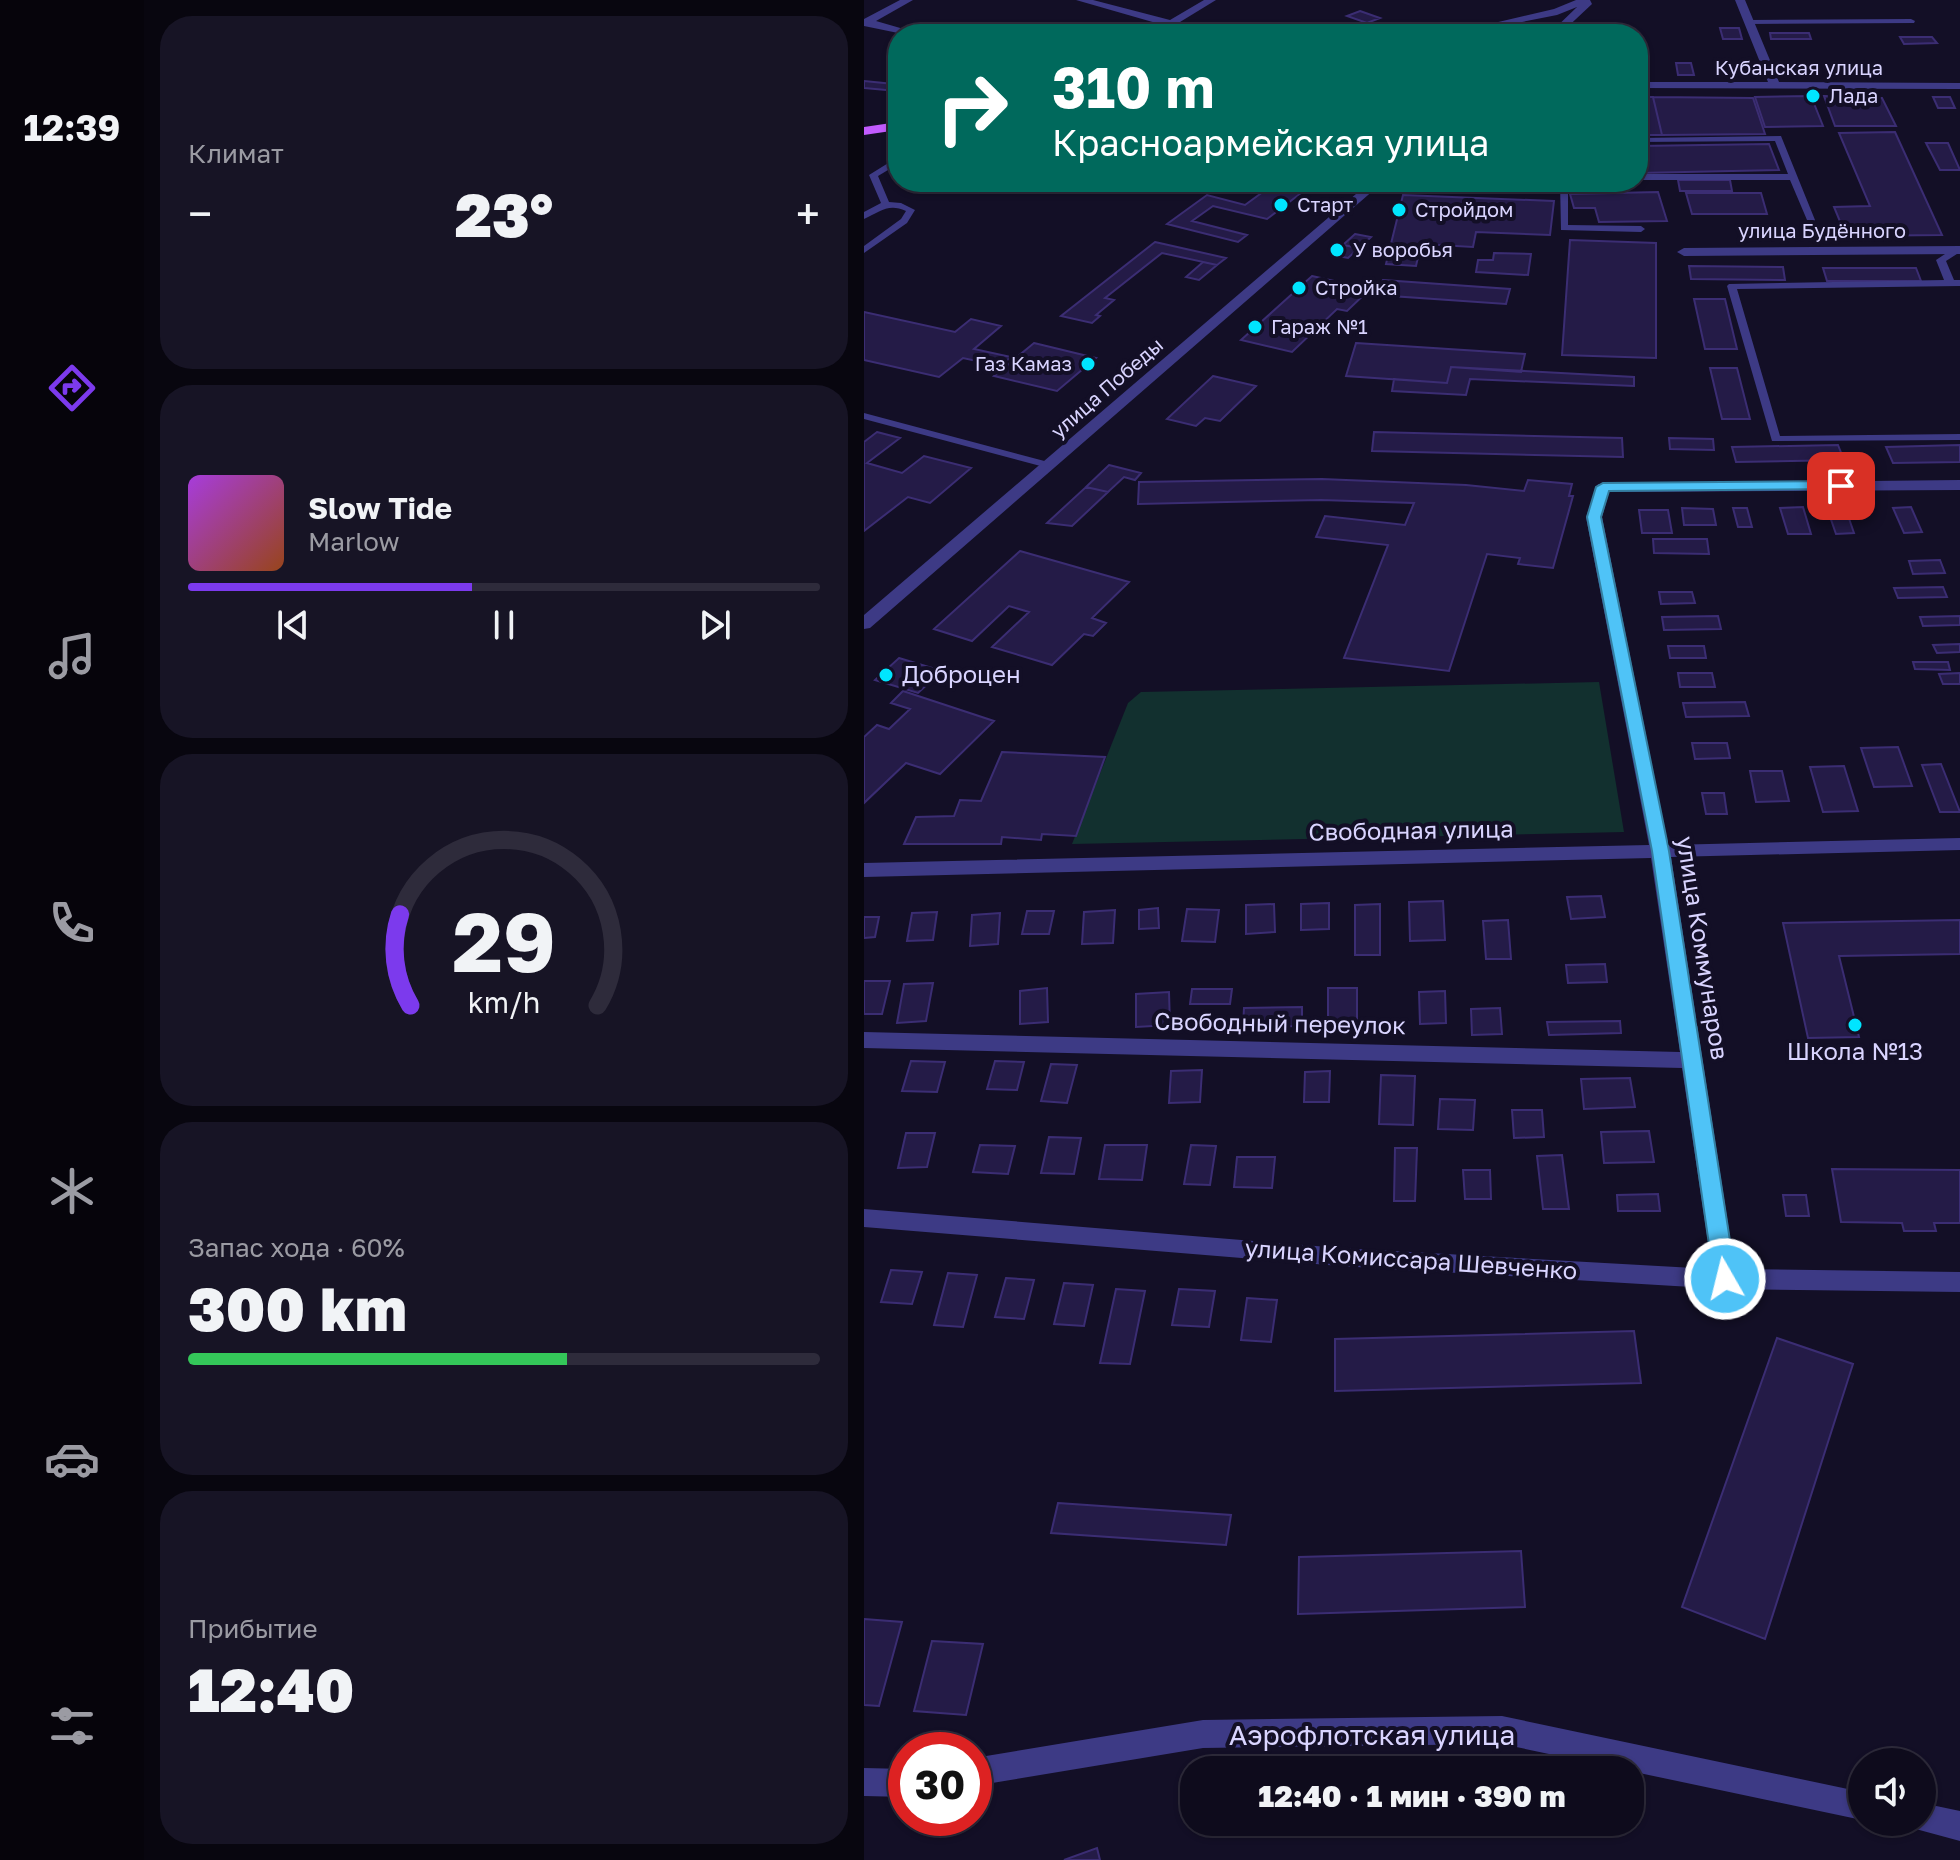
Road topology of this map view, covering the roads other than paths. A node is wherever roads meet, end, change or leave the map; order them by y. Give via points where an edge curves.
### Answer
1 (908, 0) edge
2 (1081, 0) edge
3 (1211, 0) edge
4 (1585, 0) edge
5 (1592, 0) edge
6 (1740, 0) edge
7 (1911, 21) dead end
8 (865, 22) edge
9 (1749, 22) junction
10 (1171, 24) joint
11 (1497, 24) edge
12 (1565, 24) edge
13 (888, 27) edge
14 (1648, 85) edge
15 (1775, 86) junction
16 (1960, 86) edge
17 (888, 127) edge
18 (864, 131) edge
19 (1648, 140) edge
20 (888, 166) edge
21 (1648, 177) edge
22 (1793, 177) junction
23 (1359, 192) edge
24 (1564, 192) edge
25 (1364, 193) joint
26 (885, 202) junction
27 (864, 216) edge
28 (1811, 220) dead end
29 (1641, 229) dead end
30 (864, 250) edge
31 (1959, 250) edge
32 (1684, 252) dead end
33 (1955, 283) edge
34 (864, 416) edge
35 (1960, 437) edge
36 (1048, 465) junction
37 (1960, 485) edge
38 (864, 624) edge
39 (1960, 844) edge
40 (1660, 851) junction
41 (864, 870) edge
42 (864, 1040) edge
43 (1694, 1060) junction
44 (864, 1218) edge
45 (1725, 1279) junction
46 (1960, 1282) edge
47 (992, 1769) edge
48 (864, 1782) edge
49 (888, 1783) edge
50 (1848, 1803) edge
51 (1936, 1821) edge
52 (1960, 1826) edge

1 - 8 street
2 - 10 street
3 - 10 street
4 - 11 street via 1557,12
5 - 12 street
6 - 9 street
7 - 9 lane
8 - 13 street
9 - 15 street
14 - 15 street, Кубанская улица
15 - 16 street, Кубанская улица
17 - 18 main road
19 - 22 lane via 1778,138
20 - 26 lane via 873,175
21 - 22 lane
22 - 28 lane
23 - 25 lane
24 - 29 lane via 1564,228
25 - 36 street, улица Победы
26 - 27 lane
26 - 30 lane via 911,210
31 - 32 street, улица Будённого
31 - 33 lane via 1941,260
33 - 35 lane via 1732,286 1776,439
34 - 36 lane
36 - 38 street, улица Победы
37 - 40 street, улица Коммунаров via 1603,487 1594,517
39 - 40 street, Свободная улица
40 - 41 street, Свободная улица
40 - 43 street, улица Коммунаров
42 - 43 street, Свободный переулок
43 - 45 street, улица Коммунаров
44 - 45 street, улица Комиссара Шевченко via 1340,1257
45 - 46 street, улица Комиссара Шевченко
47 - 50 street, Аэрофлотская улица via 1203,1734 1502,1730
48 - 49 street
51 - 52 street

